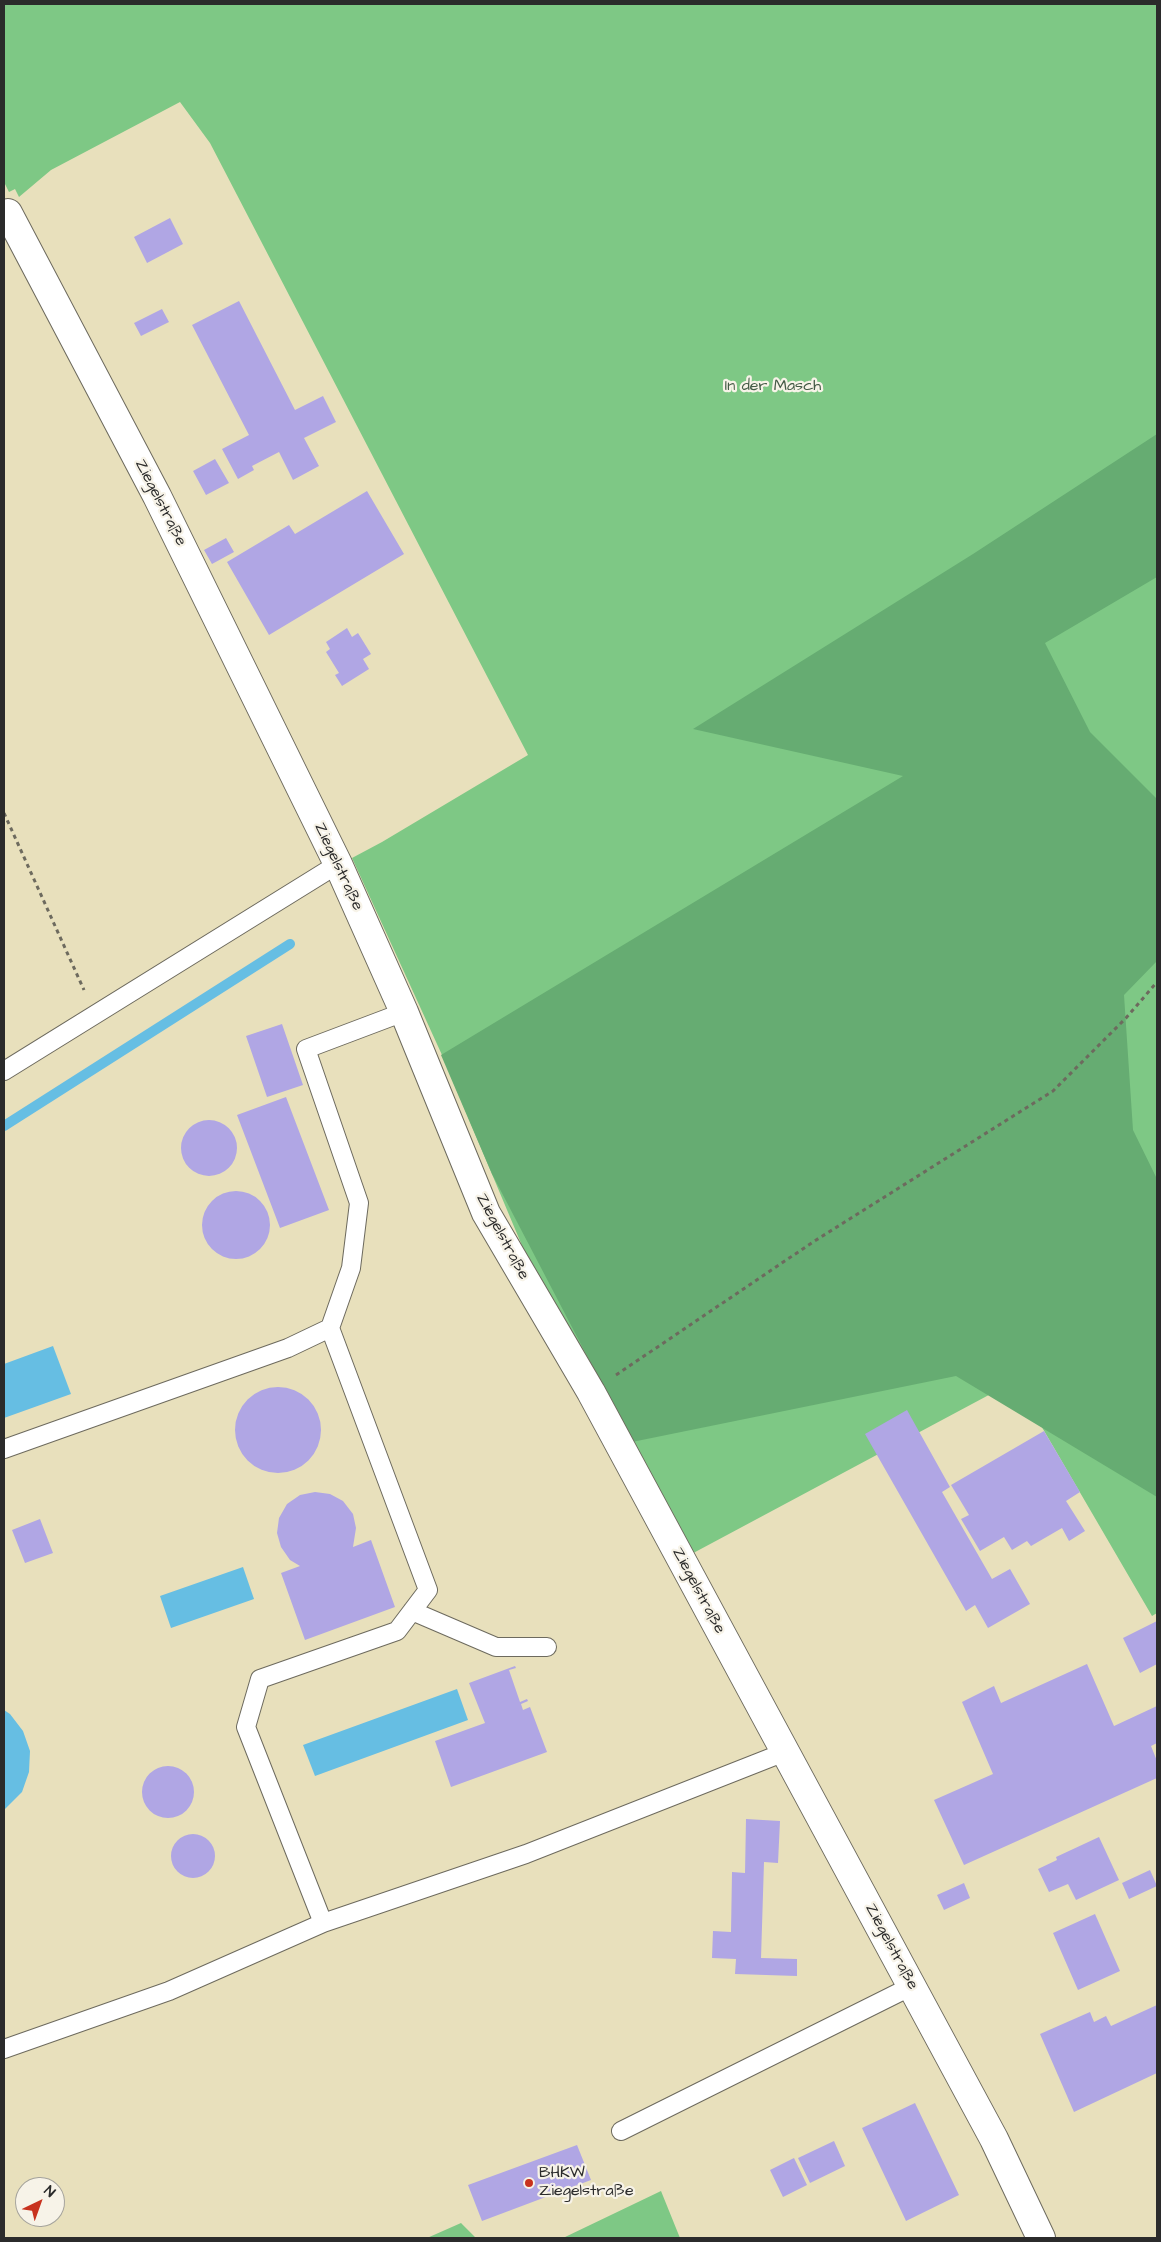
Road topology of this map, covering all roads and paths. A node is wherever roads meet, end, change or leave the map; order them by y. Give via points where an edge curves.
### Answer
1 (8, 213) dead end
2 (4, 813) edge
3 (338, 864) junction
4 (1157, 982) edge
5 (404, 1012) junction
6 (95, 1013) junction
7 (4, 1071) edge
8 (330, 1328) junction
9 (591, 1392) junction
10 (4, 1449) edge
11 (412, 1611) junction
12 (547, 1647) dead end
13 (785, 1752) junction
14 (323, 1922) junction
15 (912, 1986) junction
16 (4, 2049) edge
17 (621, 2131) dead end
18 (1042, 2238) edge

1 - 3 street, Ziegelstraße via 157,496
2 - 6 path
3 - 5 street, Ziegelstraße
3 - 6 lane
4 - 9 path via 1053,1091 813,1242
5 - 8 lane via 306,1049 359,1203 351,1268
5 - 9 street, Ziegelstraße via 486,1213
6 - 7 lane
8 - 10 lane via 288,1348
8 - 11 lane via 428,1590
9 - 13 street, Ziegelstraße
11 - 12 lane via 496,1647
11 - 14 lane via 397,1631 260,1679 246,1726
13 - 14 lane via 526,1854
13 - 15 street, Ziegelstraße
14 - 16 lane via 169,1991
15 - 17 lane
15 - 18 street, Ziegelstraße via 994,2139

